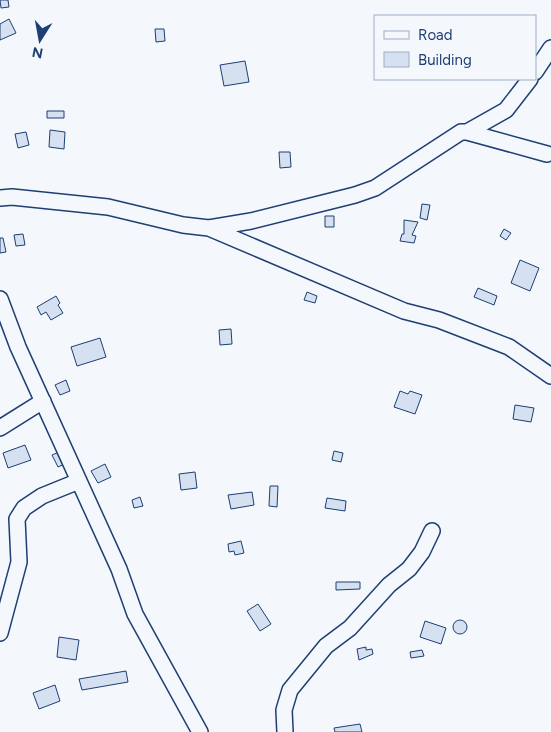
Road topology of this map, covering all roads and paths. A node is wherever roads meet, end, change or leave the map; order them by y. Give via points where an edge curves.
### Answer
1 (551, 48) edge
2 (536, 70) edge
3 (529, 80) edge
4 (468, 132) junction
5 (547, 154) dead end
6 (0, 198) edge
7 (209, 228) junction
8 (0, 299) edge
9 (551, 376) edge
10 (43, 401) junction
11 (0, 428) edge
12 (79, 481) junction
13 (432, 532) dead end
14 (0, 633) edge
15 (200, 732) edge
16 (285, 732) edge

1 - 2 street
3 - 4 street via 506,110
4 - 5 street
4 - 7 street via 453,137 375,188 252,221
6 - 7 street via 108,208
7 - 9 street via 404,311 438,320 509,347
8 - 10 street
10 - 11 street
10 - 12 street
12 - 14 street via 42,496 24,508 16,519 19,562
12 - 15 street via 135,614
13 - 16 street via 409,569 389,585 350,628 326,646 290,690 284,710

